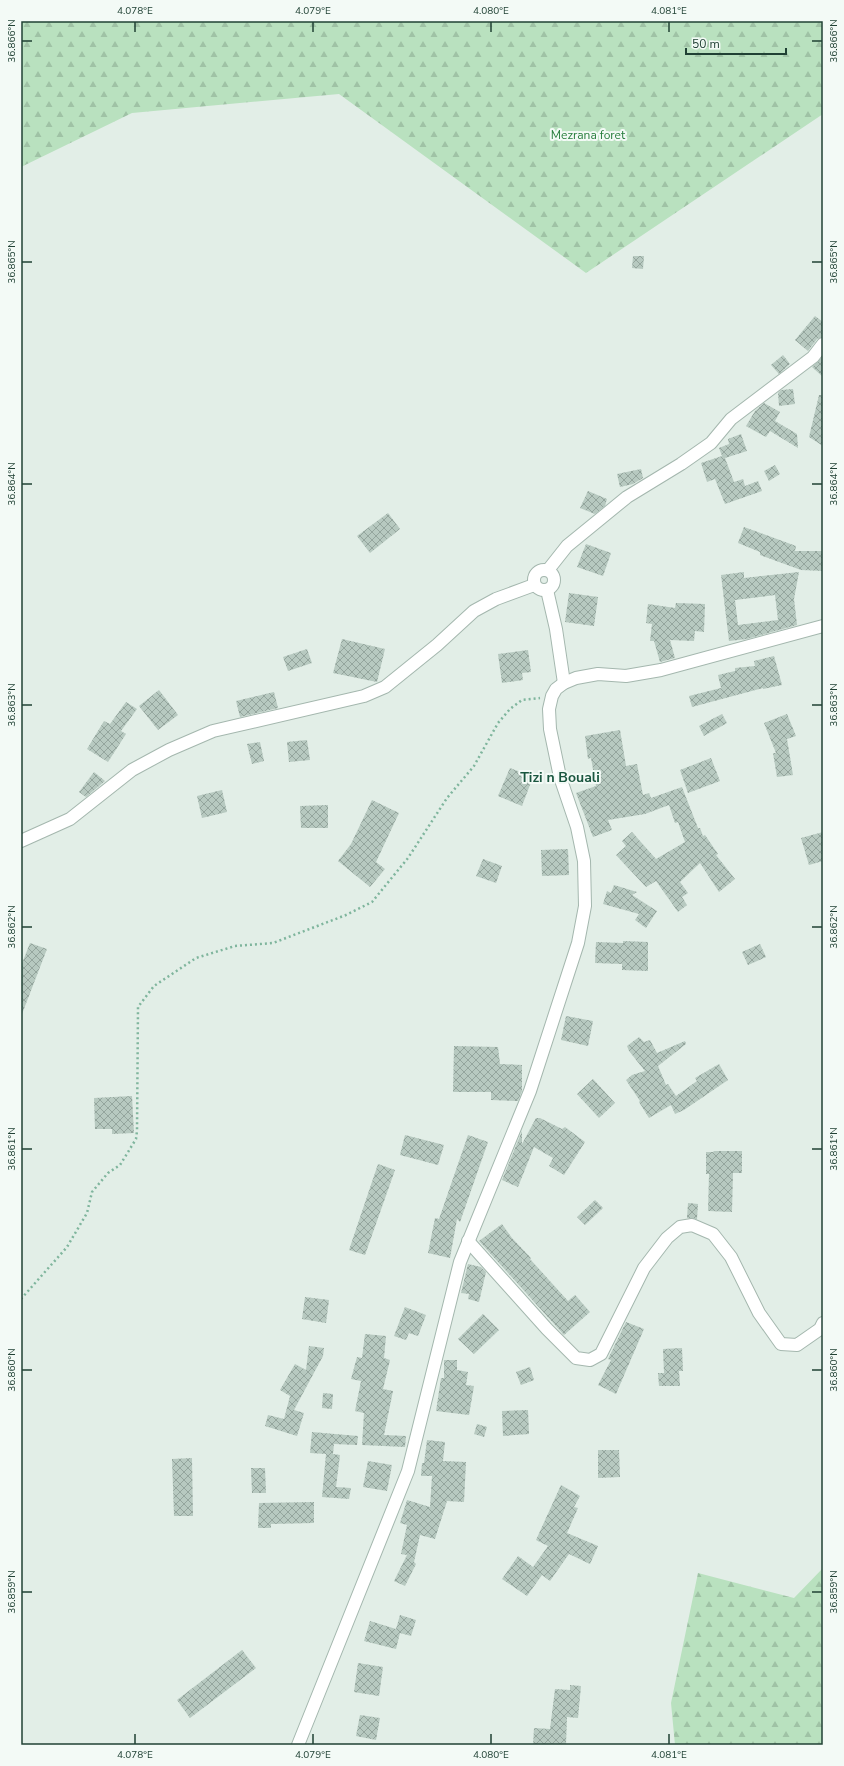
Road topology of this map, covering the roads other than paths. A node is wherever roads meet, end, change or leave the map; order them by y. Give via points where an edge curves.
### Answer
1 (823, 344) edge
2 (548, 570) junction
3 (534, 585) junction
4 (547, 590) junction
5 (823, 626) edge
6 (564, 683) junction
7 (21, 841) edge
8 (468, 1241) junction
9 (823, 1323) edge
10 (298, 1745) edge

1 - 2 street via 813,357 731,419 711,443 627,497 567,546
2 - 3 street via 538,571 533,580
2 - 4 street via 552,573 554,583
3 - 4 street
3 - 7 street via 496,599 474,612 438,645 385,687 364,696 213,731 132,770 70,819
4 - 6 street
5 - 6 street via 661,670 626,676 598,674
6 - 8 street via 556,689 549,709 551,736 584,861 585,906 578,943 530,1091
8 - 9 street via 576,1358 590,1360 601,1354 644,1268 667,1238 680,1227 692,1226 713,1234 731,1257 759,1314 781,1344 796,1345 820,1329
8 - 10 street via 460,1262 408,1471

